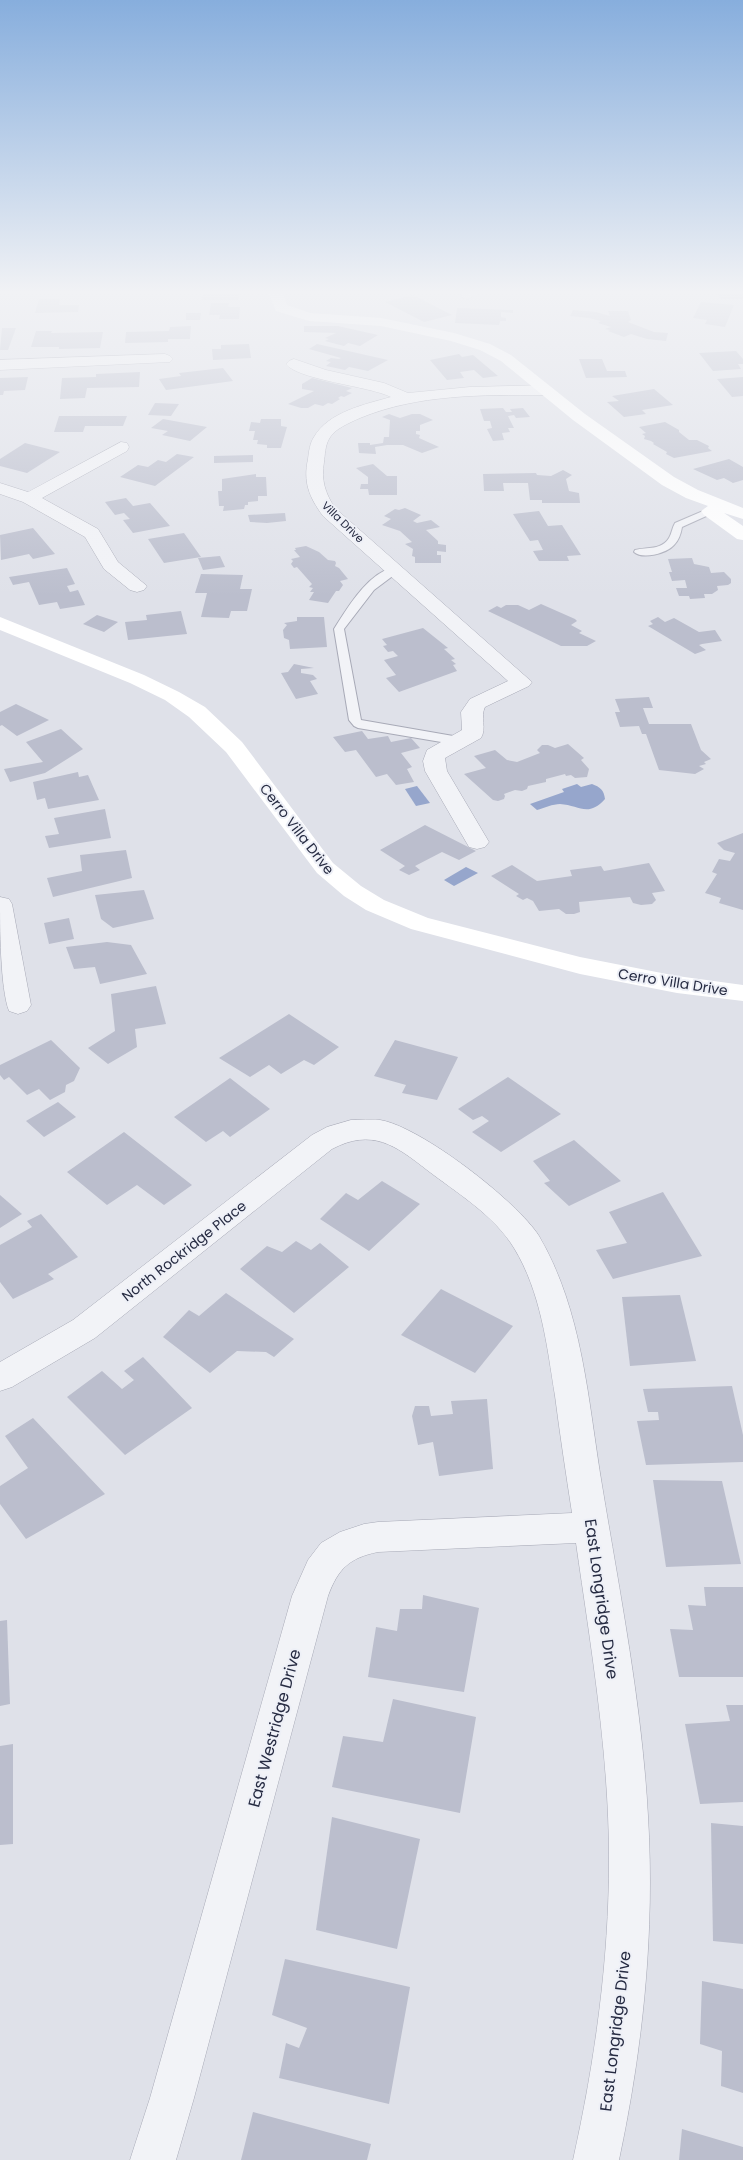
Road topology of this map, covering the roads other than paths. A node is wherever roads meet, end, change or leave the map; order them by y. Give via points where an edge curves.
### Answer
1 (399, 395) edge
2 (437, 395) edge
3 (550, 395) edge
4 (405, 398) junction
5 (121, 447) dead end
6 (0, 488) edge
7 (692, 494) junction
8 (29, 498) junction
9 (710, 511) junction
10 (743, 514) edge
11 (743, 535) edge
12 (639, 552) dead end
13 (394, 570) junction
14 (137, 586) dead end
15 (0, 623) edge
16 (459, 741) junction
17 (477, 842) dead end
18 (0, 904) edge
19 (743, 993) edge
20 (18, 1005) dead end
21 (368, 1130) joint
22 (0, 1378) edge
23 (592, 1527) junction
24 (153, 2160) edge
25 (596, 2160) edge

1 - 4 street
2 - 4 street, Villa Drive
3 - 7 street via 636,460
4 - 13 street, Villa Drive via 368,408 330,427 322,435 314,474 315,492 328,512
5 - 8 street
6 - 8 street
7 - 9 street
7 - 10 street
8 - 14 street via 92,533 111,565
9 - 11 street
9 - 12 lane via 678,525 668,545
13 - 16 street, Villa Drive via 522,682 477,703 472,712 474,733
13 - 16 lane via 380,577 339,629 355,720 358,724
15 - 19 street, Cerro Villa Drive via 137,680 172,696 196,712 234,747 325,868 342,884 383,910 406,920 625,975
16 - 17 street via 435,755 434,761 444,786
18 - 20 street
21 - 22 street, North Rockridge Place via 351,1130 322,1142 84,1329
21 - 23 street, East Longridge Drive via 380,1130 412,1143 499,1209 526,1241 546,1283 562,1337
23 - 24 street, East Westridge Drive via 359,1540 346,1544 331,1556 318,1573
23 - 25 street, East Longridge Drive via 622,1740 628,1847 624,1986

